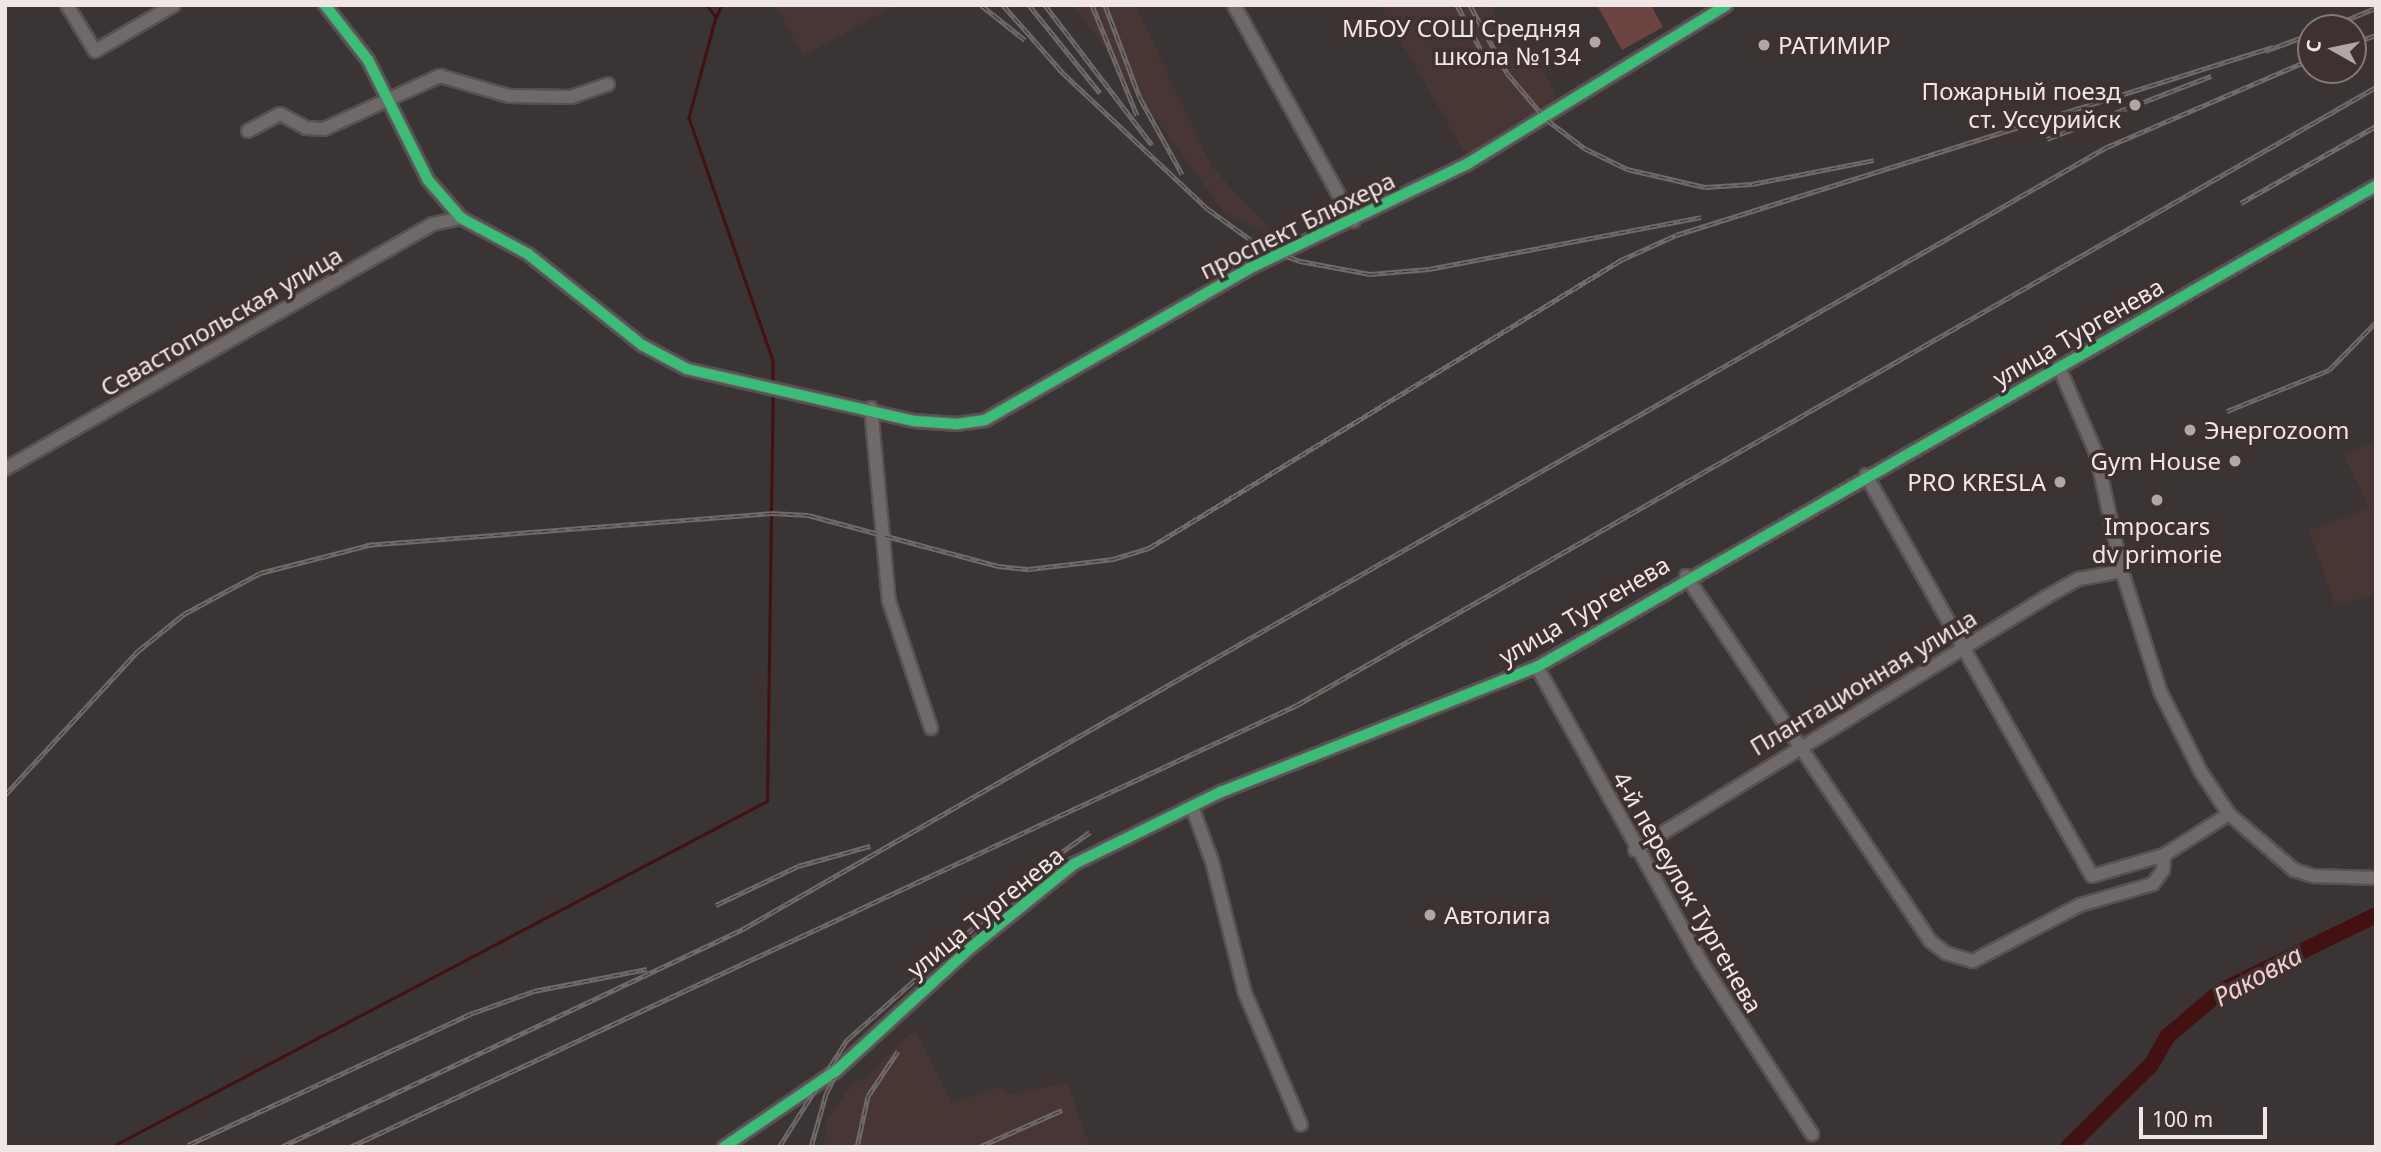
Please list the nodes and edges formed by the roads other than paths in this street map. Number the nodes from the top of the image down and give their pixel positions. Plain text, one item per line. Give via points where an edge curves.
1 (67, 5) edge
2 (174, 5) edge
3 (325, 5) edge
4 (1234, 5) edge
5 (1726, 5) edge
6 (608, 84) dead end
7 (388, 98) junction
8 (248, 131) dead end
9 (2376, 186) edge
10 (461, 218) junction
11 (1353, 221) junction
12 (2059, 367) junction
13 (871, 408) junction
14 (5, 469) edge
15 (1866, 475) junction
16 (2122, 571) junction
17 (1686, 576) junction
18 (1965, 646) junction
19 (1537, 667) junction
20 (931, 728) dead end
21 (1796, 746) junction
22 (1192, 807) junction
23 (2230, 814) junction
24 (1635, 850) junction
25 (2164, 855) junction
26 (2376, 878) edge
27 (1301, 1125) dead end
28 (1812, 1134) dead end
29 (724, 1147) edge

1 - 2 street via 95,51
3 - 7 street via 368,60
4 - 11 street
5 - 11 street, проспект Блюхера via 1546,119
6 - 7 street via 571,97 509,96 440,76
7 - 8 street via 324,129 306,128 280,114
7 - 10 street via 428,180
9 - 12 street, улица Тургенева
10 - 13 street, проспект Блюхера via 528,254 611,323 668,360
10 - 14 street, Севастопольская улица via 433,224
11 - 13 street, проспект Блюхера via 1250,268 985,420 914,421
12 - 15 street, улица Тургенева
12 - 16 street via 2096,453
13 - 20 street via 889,601
15 - 17 street, улица Тургенева
15 - 18 street
16 - 18 street, Плантационная улица via 2079,579
16 - 23 street via 2180,735
17 - 19 street, улица Тургенева
17 - 21 street
18 - 21 street, Плантационная улица
18 - 25 street via 2092,876
19 - 22 street, улица Тургенева
19 - 24 street, 4-й переулок Тургенева
21 - 24 street, Плантационная улица
21 - 25 street via 1930,941 1960,959 1973,961 2080,905 2154,884 2164,870
22 - 27 street via 1212,861 1245,993
22 - 29 street, улица Тургенева via 1074,864 969,949 836,1071
23 - 25 street
23 - 26 street via 2294,870
24 - 28 street, 4-й переулок Тургенева

